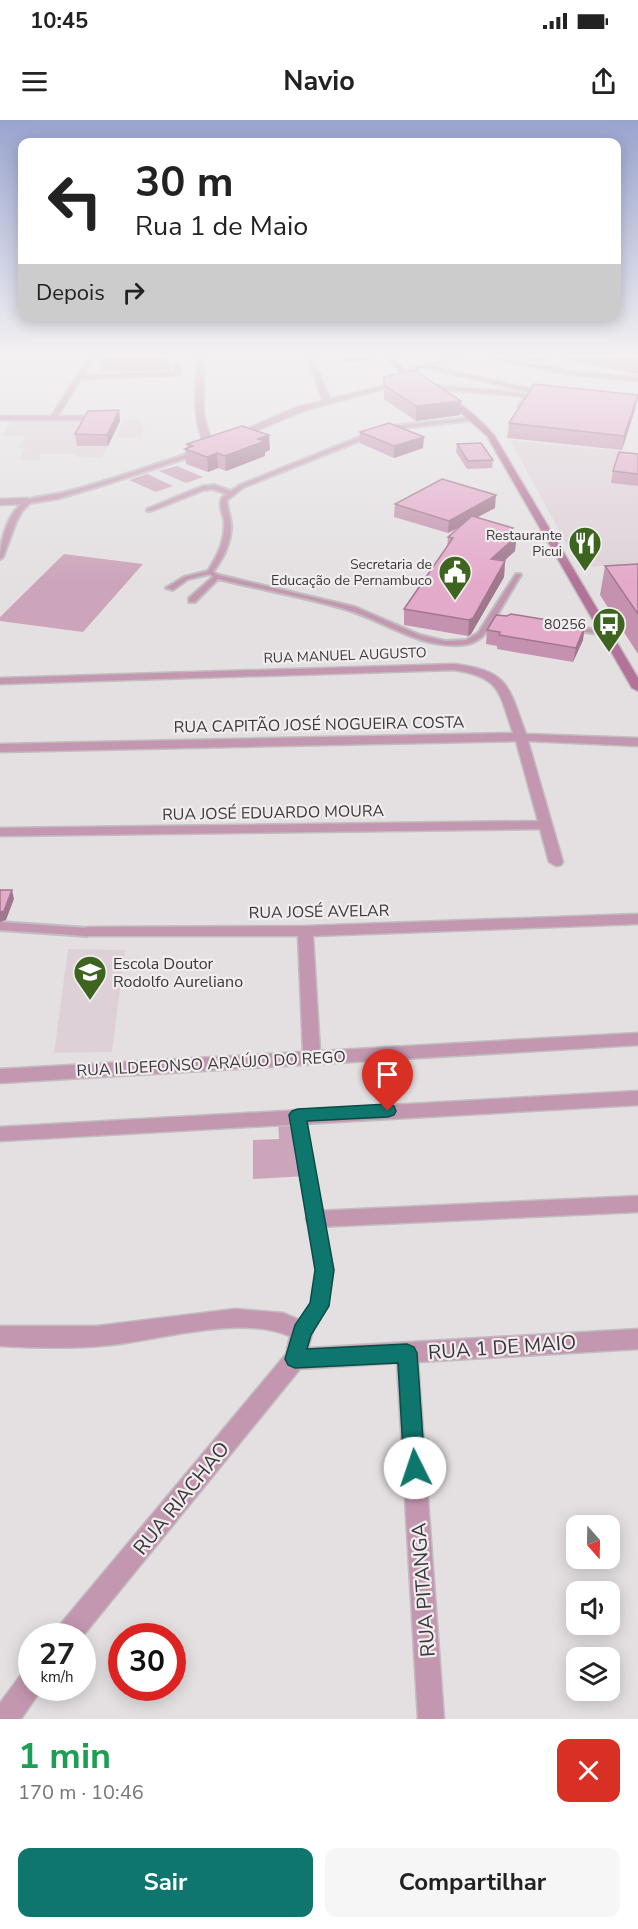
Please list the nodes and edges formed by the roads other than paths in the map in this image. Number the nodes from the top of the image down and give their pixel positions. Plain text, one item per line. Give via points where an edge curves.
1 (203, 432) edge
2 (251, 432) edge
3 (377, 432) edge
4 (486, 432) edge
5 (210, 448) junction
6 (230, 493) junction
7 (28, 501) junction
8 (0, 502) edge
9 (149, 510) dead end
10 (0, 557) edge
11 (214, 575) junction
12 (518, 575) dead end
13 (170, 588) dead end
14 (192, 600) dead end
15 (492, 616) junction
16 (504, 618) edge
17 (562, 627) edge
18 (605, 633) junction
19 (0, 681) edge
20 (638, 688) edge
21 (521, 737) junction
22 (638, 742) edge
23 (0, 748) edge
24 (546, 825) junction
25 (0, 832) edge
26 (556, 862) dead end
27 (638, 919) edge
28 (0, 926) edge
29 (305, 931) junction
30 (87, 932) joint
31 (638, 1039) edge
32 (312, 1057) junction
33 (0, 1076) edge
34 (638, 1098) edge
35 (298, 1115) junction
36 (0, 1134) edge
37 (638, 1204) edge
38 (316, 1219) junction
39 (302, 1331) junction
40 (0, 1335) edge
41 (638, 1339) edge
42 (407, 1353) junction
43 (295, 1359) junction
44 (78, 1623) edge
45 (18, 1701) edge
46 (5, 1719) edge
47 (431, 1719) edge

1 - 5 street
2 - 5 street
3 - 6 lane
4 - 18 main road
5 - 7 lane via 102,484
6 - 9 lane via 203,488
6 - 11 lane via 223,504 227,541
7 - 8 street
7 - 10 lane via 10,525
11 - 13 lane via 186,578
11 - 14 lane
11 - 15 lane via 352,609 427,641 447,643 479,638
12 - 15 lane
15 - 16 lane
17 - 18 lane
18 - 20 main road
19 - 21 street, RUA MANUEL AUGUSTO via 454,667 494,678
21 - 22 street, RUA CAPITÃO JOSÉ NOGUEIRA COSTA
21 - 23 street, RUA CAPITÃO JOSÉ NOGUEIRA COSTA
21 - 24 street, RUA MANUEL AUGUSTO
24 - 25 street, RUA JOSÉ EDUARDO MOURA
24 - 26 street, RUA MANUEL AUGUSTO
27 - 29 street, RUA JOSÉ AVELAR
28 - 30 lane, RUA JOSÉ AVELAR
29 - 30 street, RUA JOSÉ AVELAR
29 - 32 street
31 - 32 street, RUA ILDEFONSO ARAÚJO DO REGO
32 - 33 street, RUA ILDEFONSO ARAÚJO DO REGO
34 - 35 street
35 - 36 street
35 - 38 lane
37 - 38 street
38 - 39 lane via 325,1270 323,1290 319,1306
39 - 40 street via 289,1323 237,1319 91,1337
39 - 43 street
41 - 42 street, RUA 1 DE MAIO
42 - 43 street, RUA 1 DE MAIO
42 - 47 street, RUA PITANGA
43 - 44 street, RUA RIACHAO
45 - 46 street

